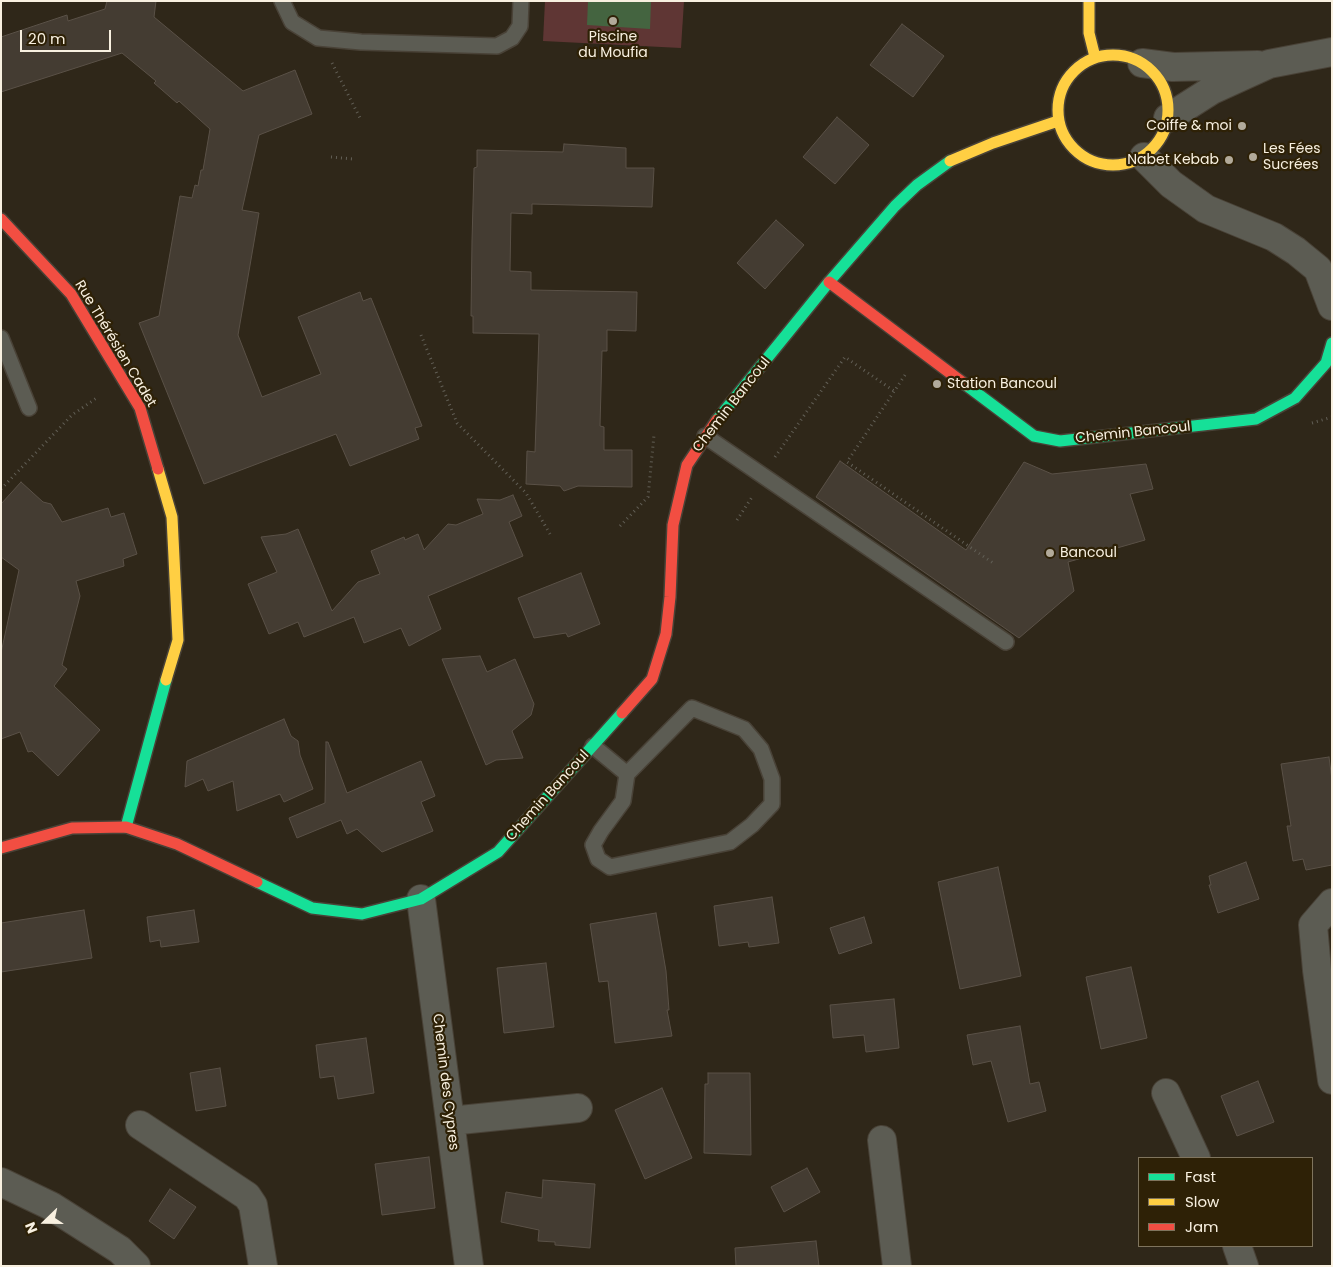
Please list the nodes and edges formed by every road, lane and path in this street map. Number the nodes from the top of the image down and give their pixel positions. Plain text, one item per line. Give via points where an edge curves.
1 (282, 1) edge
2 (521, 1) edge
3 (1089, 1) edge
4 (318, 38) junction
5 (1332, 52) edge
6 (1095, 57) junction
7 (1142, 63) junction
8 (1269, 64) junction
9 (360, 118) dead end
10 (1168, 118) junction
11 (1058, 121) junction
12 (1144, 156) junction
13 (330, 157) dead end
14 (354, 159) dead end
15 (3, 225) edge
16 (829, 282) junction
17 (1332, 306) edge
18 (421, 335) dead end
19 (1, 338) edge
20 (1332, 343) edge
21 (894, 391) dead end
22 (29, 408) dead end
23 (72, 415) dead end
24 (654, 435) dead end
25 (705, 436) junction
26 (764, 476) junction
27 (1, 489) edge
28 (737, 520) dead end
29 (620, 526) dead end
30 (550, 534) dead end
31 (1006, 642) dead end
32 (593, 746) junction
33 (626, 774) junction
34 (126, 827) junction
35 (1, 848) edge
36 (422, 899) junction
37 (1332, 903) edge
38 (1332, 1080) edge
39 (1166, 1093) dead end
40 (578, 1108) dead end
41 (450, 1121) junction
42 (140, 1125) dead end
43 (882, 1140) dead end
44 (1196, 1157) edge
45 (1, 1182) edge
46 (1237, 1247) edge
47 (136, 1266) edge
48 (263, 1266) edge
49 (469, 1266) edge
50 (897, 1266) edge
51 (1244, 1266) edge

1 - 4 lane via 292,22
2 - 4 lane via 520,26 512,38 497,46
3 - 6 main road via 1088,34
4 - 9 path
5 - 8 street
6 - 7 main road via 1127,56
6 - 11 main road via 1070,75 1057,105
7 - 8 street via 1173,67
7 - 10 main road via 1163,86
8 - 10 street via 1212,90
10 - 12 main road via 1155,146
11 - 12 main road via 1074,149 1100,164 1115,166
11 - 16 main road, Chemin Bancoul via 948,162 895,206
12 - 17 street via 1171,184 1206,209 1274,237 1296,251 1318,269
13 - 14 path
15 - 34 main road, Rue Thérésien Cadet via 72,294 140,408 172,517 178,640
16 - 20 main road, Chemin Bancoul via 1034,436 1060,441 1256,419 1295,398 1326,364
16 - 25 main road, Chemin Bancoul
18 - 30 path via 457,423 526,493
19 - 22 lane
21 - 26 path via 845,357
23 - 27 path
24 - 29 path via 648,497
25 - 26 lane
25 - 32 main road, Chemin Bancoul via 687,466 672,525 666,634 652,679
26 - 28 path
26 - 31 lane
32 - 33 lane
32 - 36 main road, Chemin Bancoul via 498,852
33 - 33 lane via 623,801 593,845 598,859 610,867 730,842 772,804 772,779 762,749 744,729 692,708
34 - 35 main road, Chemin Bancoul via 72,828
34 - 36 main road, Chemin Bancoul via 176,844 312,908 362,914
36 - 41 street, Chemin des Cypres
37 - 38 street via 1313,925
39 - 44 street
40 - 41 street
41 - 49 street, Chemin des Cypres
42 - 48 street via 247,1196 253,1205
43 - 50 street
45 - 47 street via 58,1210 120,1250
46 - 51 street

